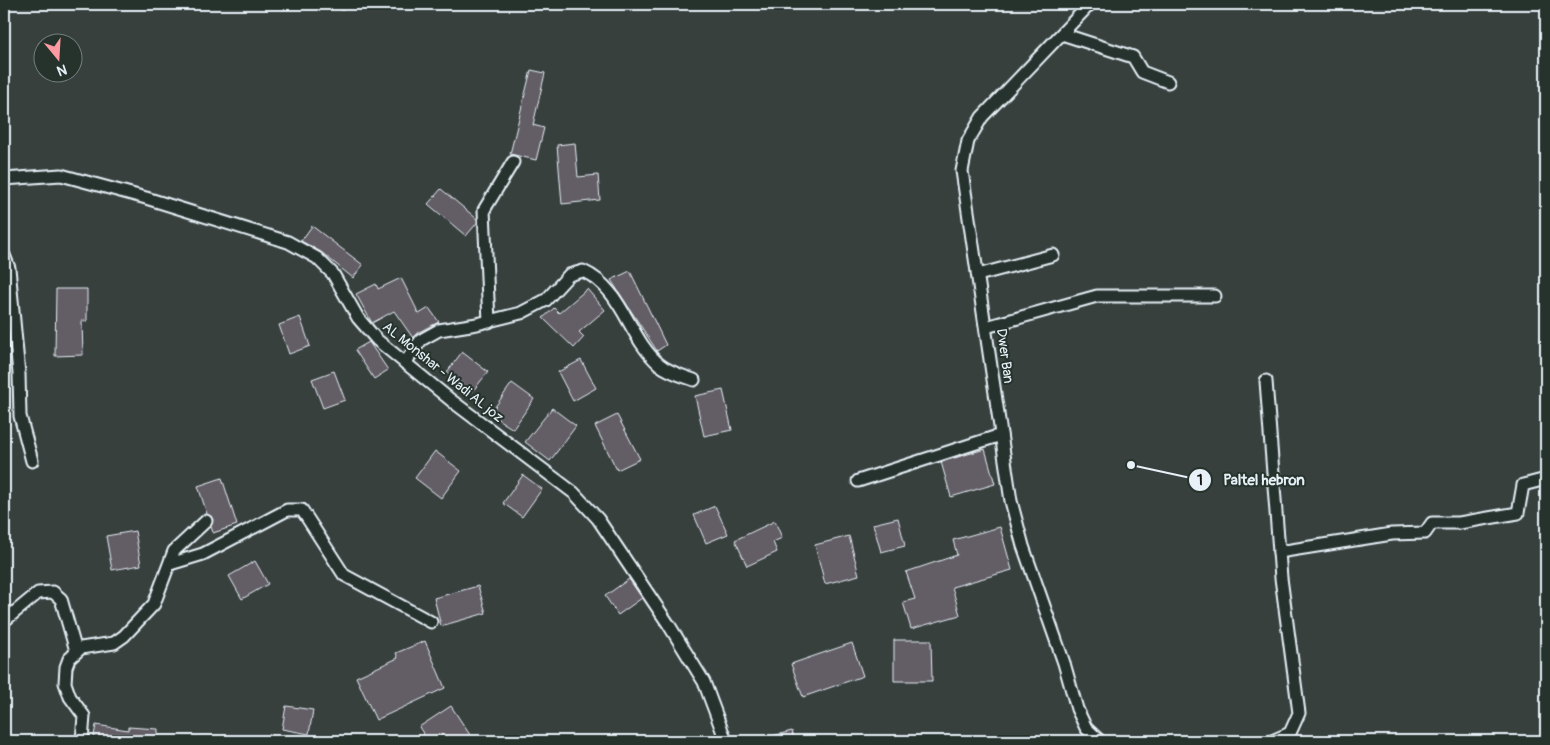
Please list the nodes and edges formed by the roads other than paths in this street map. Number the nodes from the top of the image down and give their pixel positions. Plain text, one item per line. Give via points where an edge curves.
1 (1090, 4) edge
2 (1062, 34) junction
3 (1168, 82) dead end
4 (513, 162) dead end
5 (4, 179) edge
6 (4, 255) edge
7 (1053, 255) dead end
8 (978, 276) junction
9 (1216, 296) dead end
10 (489, 322) junction
11 (986, 327) junction
12 (405, 363) junction
13 (694, 380) dead end
14 (1266, 381) dead end
15 (1001, 435) junction
16 (32, 461) dead end
17 (1546, 480) edge
18 (858, 481) dead end
19 (206, 521) dead end
20 (1279, 552) junction
21 (170, 564) junction
22 (4, 621) edge
23 (431, 622) dead end
24 (76, 651) junction
25 (82, 741) edge
26 (726, 741) edge
27 (1100, 741) edge
28 (1272, 741) edge

1 - 2 street, Dwer Ban
2 - 3 street via 1133,57 1142,72
2 - 8 street, Dwer Ban via 985,113 968,141 962,170
4 - 10 street via 484,210
5 - 12 street, AL Monshar - Wadi AL joz via 61,175 298,246 326,265 367,330
6 - 16 street via 9,268 20,416
7 - 8 street
8 - 11 street, Dwer Ban
9 - 11 street via 1097,296
10 - 12 street via 439,330 421,340
10 - 13 street via 534,307 546,300 569,275 583,271 596,276 606,286 635,335 661,366
11 - 15 street, Dwer Ban
12 - 26 street, AL Monshar - Wadi AL joz via 574,493 598,519 670,625 704,682
14 - 20 street
15 - 18 street
15 - 27 street, Dwer Ban via 1009,491 1023,546 1077,710 1086,728
17 - 20 street via 1523,485 1518,513 1459,523 1432,523 1425,534 1392,534
19 - 21 street via 174,551
20 - 28 street via 1299,712 1290,733
21 - 23 street via 203,554 287,510 302,510 344,575
21 - 24 street via 154,604 124,636 114,643 86,646
22 - 24 street via 38,593 53,592 61,598
24 - 25 street via 66,668 65,683 70,697 84,716

